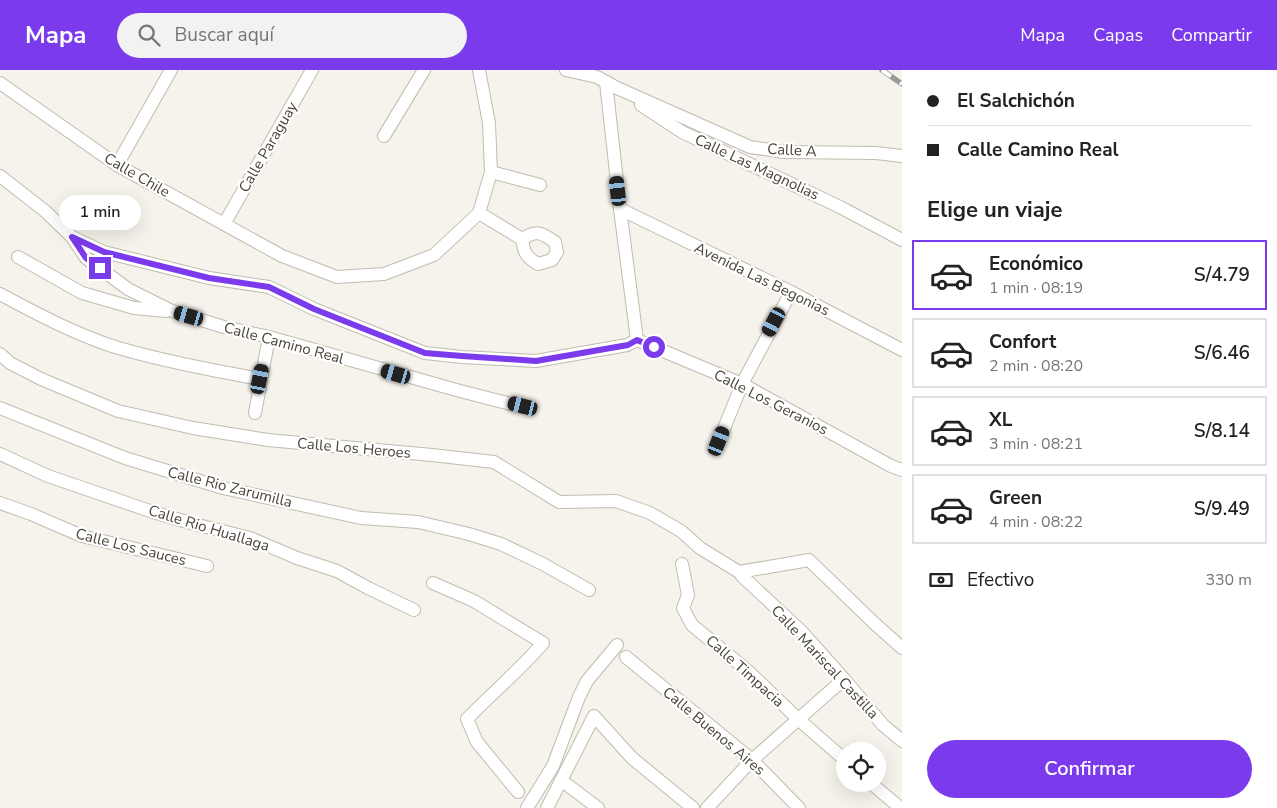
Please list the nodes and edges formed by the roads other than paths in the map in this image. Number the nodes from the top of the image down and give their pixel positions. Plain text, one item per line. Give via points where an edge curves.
1 (171, 70) edge
2 (312, 70) edge
3 (424, 70) edge
4 (479, 70) edge
5 (566, 70) edge
6 (604, 79) edge
7 (0, 83) edge
8 (384, 136) dead end
9 (902, 156) edge
10 (117, 165) junction
11 (491, 172) junction
12 (0, 176) edge
13 (540, 185) dead end
14 (620, 209) junction
15 (479, 213) junction
16 (224, 224) junction
17 (72, 237) junction
18 (522, 239) dead end
19 (902, 240) edge
20 (18, 257) dead end
21 (791, 292) junction
22 (0, 294) edge
23 (172, 311) junction
24 (269, 337) junction
25 (637, 340) junction
26 (902, 350) edge
27 (0, 354) edge
28 (260, 379) junction
29 (742, 384) junction
30 (523, 406) dead end
31 (0, 408) edge
32 (255, 413) dead end
33 (719, 441) dead end
34 (0, 454) edge
35 (902, 470) edge
36 (0, 503) edge
37 (700, 548) joint
38 (682, 564) dead end
39 (207, 566) dead end
40 (739, 572) junction
41 (433, 583) dead end
42 (589, 590) dead end
43 (414, 610) dead end
44 (617, 645) dead end
45 (902, 648) edge
46 (626, 657) dead end
47 (844, 679) junction
48 (798, 719) junction
49 (902, 741) edge
50 (836, 752) edge
51 (752, 760) junction
52 (561, 780) junction
53 (518, 792) dead end
54 (881, 792) edge
55 (527, 808) edge
56 (547, 808) edge
57 (598, 808) edge
58 (693, 808) edge
59 (707, 808) edge
60 (799, 808) edge
61 (898, 808) edge

1 - 10 street
2 - 16 street, Calle Paraguay
3 - 8 street
4 - 11 street via 489,123
5 - 6 street
6 - 9 street, Calle A via 750,147 784,152
6 - 14 street
6 - 19 street, Calle Las Magnolias via 682,132
7 - 10 street, Calle Chile
10 - 16 street, Calle Chile
11 - 13 street
11 - 15 street
12 - 17 street, Calle Camino Real
14 - 21 street, Avenida Las Begonias
14 - 25 street
15 - 16 street, Calle Chile via 434,255 384,274 337,277 282,256
15 - 18 street
17 - 23 street, Calle Camino Real via 86,258 128,289
17 - 25 street via 104,252 209,278 269,287 314,309 425,353 536,361 628,345
20 - 23 street via 82,293 134,308
21 - 26 street, Avenida Las Begonias
21 - 29 street
22 - 28 street via 62,326 114,346 187,366
23 - 24 street, Calle Camino Real
24 - 28 street
24 - 30 street, Calle Camino Real
25 - 29 street, Calle Los Geranios
27 - 37 street, Calle Los Heroes via 41,379 118,411 193,428 268,440 494,462 559,502 616,501 650,513
28 - 32 street
29 - 33 street
29 - 35 street, Calle Los Geranios
31 - 42 street, Calle Rio Zarumilla via 125,458 223,488 361,518 418,522 469,534 501,544
34 - 43 street, Calle Rio Huallaga via 48,476 153,512 250,538 337,571
36 - 39 street, Calle Los Sauces via 82,536
37 - 40 street, Calle Mariscal Castilla
38 - 48 street, Calle Timpacia via 688,595 683,608 692,625 748,671
40 - 45 street via 809,560
40 - 47 street, Calle Mariscal Castilla via 802,632
41 - 53 street via 474,601 543,643 467,719 477,742
44 - 55 street via 587,681 552,766
46 - 51 street, Calle Buenos Aires
47 - 48 street
47 - 49 street, Calle Mariscal Castilla via 883,725
48 - 50 street, Calle Timpacia
48 - 51 street
51 - 59 street
51 - 60 street, Calle Buenos Aires
52 - 56 street
52 - 57 street
52 - 58 street via 594,716 632,758
54 - 61 street

